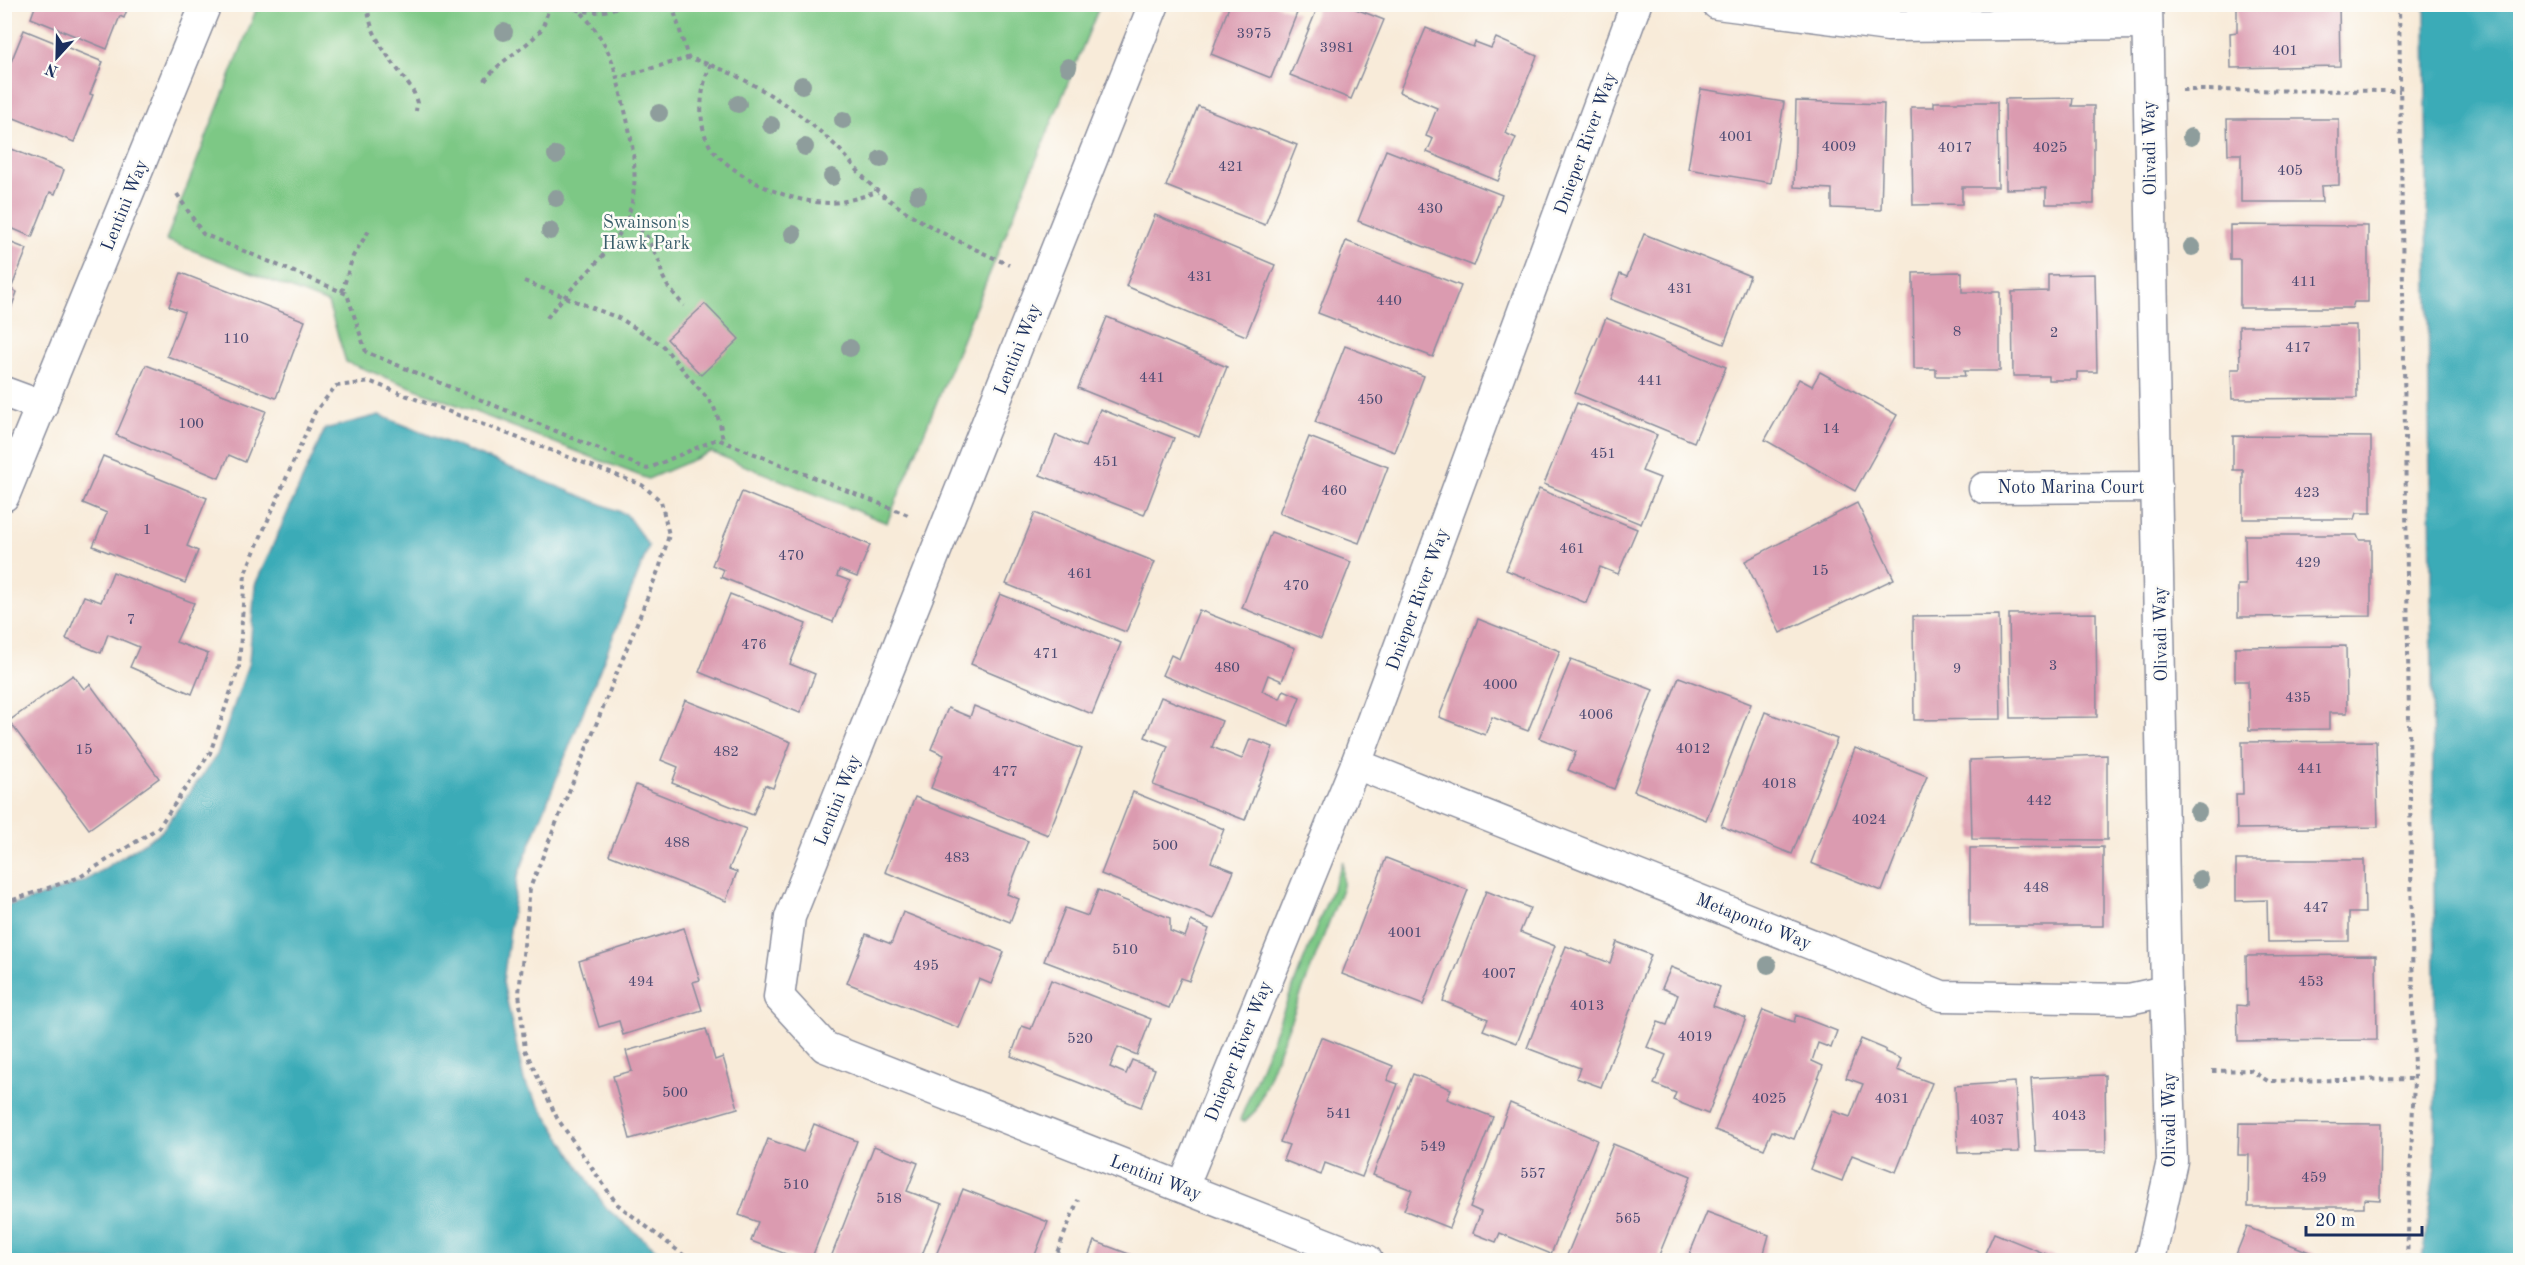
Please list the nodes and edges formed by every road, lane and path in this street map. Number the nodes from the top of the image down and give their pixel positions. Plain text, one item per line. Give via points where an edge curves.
1 (206, 4) edge
2 (368, 4) edge
3 (549, 4) edge
4 (559, 4) edge
5 (624, 4) edge
6 (672, 4) edge
7 (1154, 4) edge
8 (1636, 4) edge
9 (1716, 4) edge
10 (2399, 4) edge
11 (582, 13) junction
12 (2147, 14) edge
13 (688, 58) junction
14 (711, 64) junction
15 (617, 78) junction
16 (485, 81) dead end
17 (2148, 90) junction
18 (2400, 91) junction
19 (416, 111) dead end
20 (879, 192) junction
21 (177, 194) dead end
22 (627, 216) junction
23 (370, 229) dead end
24 (1009, 265) dead end
25 (524, 281) dead end
26 (342, 292) junction
27 (563, 296) junction
28 (684, 306) dead end
29 (547, 318) dead end
30 (4, 392) edge
31 (42, 406) junction
32 (723, 442) junction
33 (2157, 487) junction
34 (1984, 488) dead end
35 (4, 496) edge
36 (908, 515) dead end
37 (1356, 764) junction
38 (4, 900) edge
39 (2166, 991) junction
40 (2212, 1071) dead end
41 (2414, 1078) junction
42 (1183, 1187) junction
43 (1078, 1200) dead end
44 (690, 1260) edge
45 (1054, 1260) edge
46 (1367, 1260) edge
47 (2150, 1260) edge
48 (2407, 1260) edge

1 - 31 street, Lentini Way
2 - 19 path via 368,20 414,93
3 - 16 path via 541,30
4 - 11 path
5 - 11 path via 612,10
6 - 13 path
7 - 42 street, Lentini Way via 790,917 779,997 825,1047
8 - 37 street, Dnieper River Way
9 - 12 street via 1888,26
10 - 18 path
11 - 15 path via 613,58
12 - 17 street, Olivadi Way
13 - 14 path
13 - 15 path
14 - 20 path via 789,107 838,148
14 - 20 path via 705,77 701,124 715,154 752,180 793,198 831,203
15 - 22 path via 634,156 633,202
17 - 18 path
17 - 33 street, Olivadi Way
18 - 41 path
20 - 24 path via 933,230
21 - 26 path via 203,234
22 - 27 path via 617,238
22 - 28 path via 647,237 667,285
23 - 26 path via 352,255
25 - 27 path
26 - 32 path via 347,294 366,352 647,469 717,439
27 - 29 path
27 - 32 path via 621,319 662,345 713,405
30 - 31 street
31 - 35 street, Lentini Way
32 - 36 path
33 - 34 street, Noto Marina Court
33 - 39 street, Olivadi Way
37 - 39 street, Metaponto Way via 1942,996 2129,999
37 - 42 street, Dnieper River Way
38 - 44 path via 80,877 158,828 210,753 239,667 245,573 315,412 336,386 371,382 642,486 661,501 669,535 530,888 519,993 525,1050 557,1118 616,1204
39 - 47 street, Olivadi Way via 2172,1161
40 - 41 path via 2250,1070 2268,1081
41 - 48 path
42 - 46 street, Lentini Way
43 - 45 path

